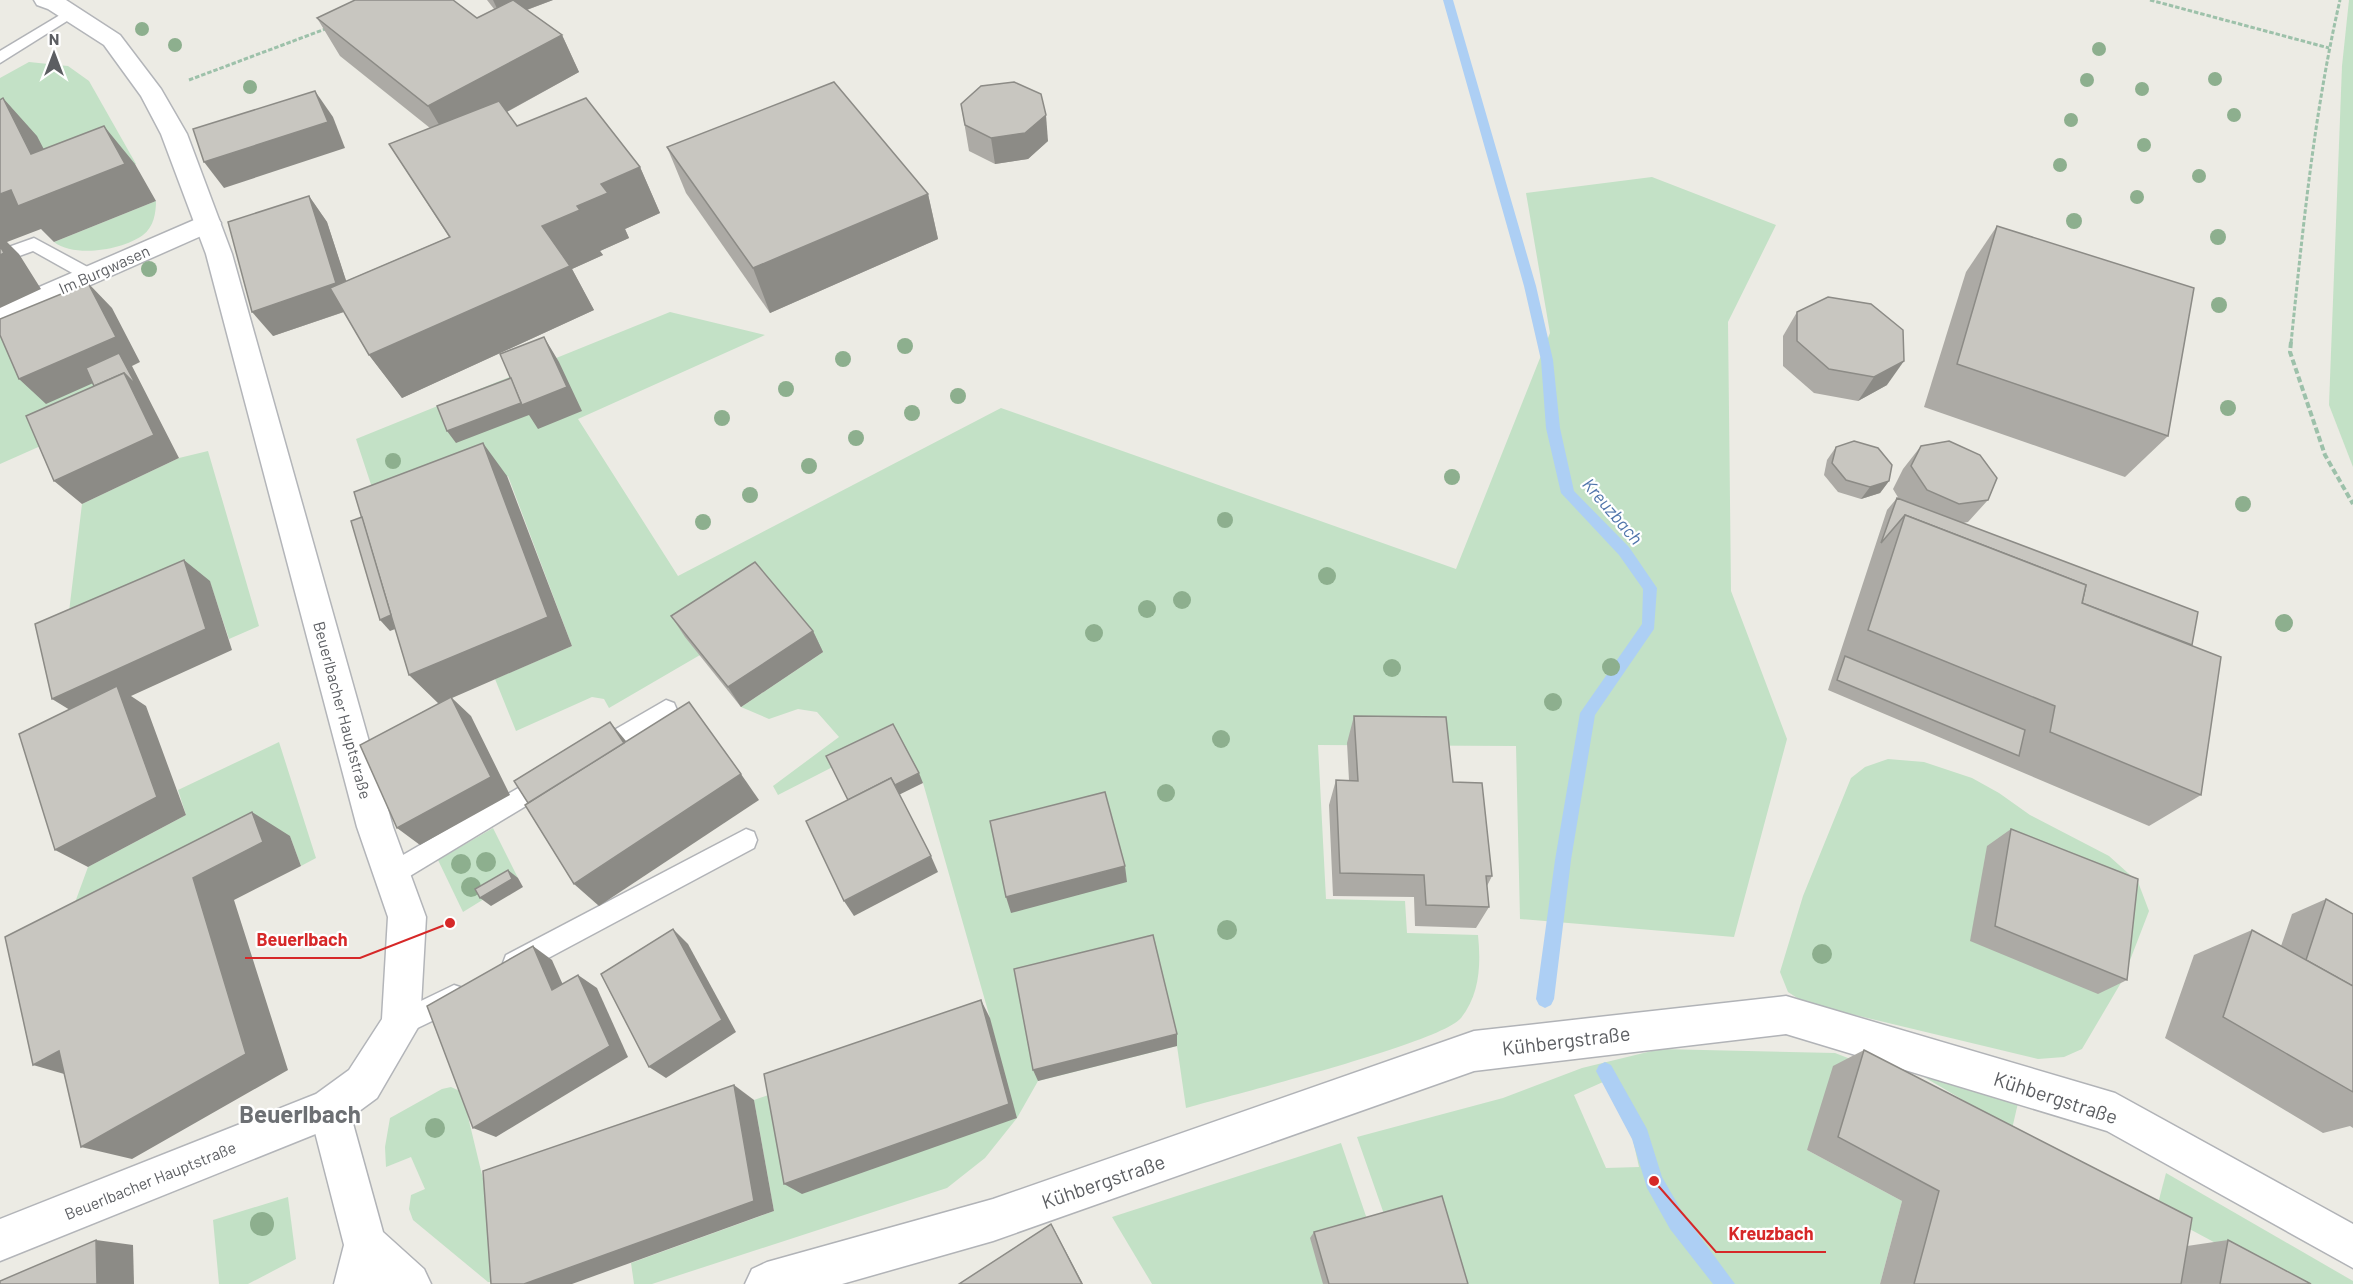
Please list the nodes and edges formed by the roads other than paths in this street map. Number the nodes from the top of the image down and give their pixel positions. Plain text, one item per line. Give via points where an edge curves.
1 (57, 6) edge
2 (0, 58) edge
3 (208, 223) junction
4 (0, 256) edge
5 (89, 275) junction
6 (0, 315) edge
7 (666, 710) dead end
8 (746, 840) dead end
9 (392, 874) junction
10 (401, 1024) junction
11 (329, 1109) junction
12 (0, 1240) edge
13 (2353, 1247) edge
14 (361, 1265) edge
15 (409, 1284) edge
16 (767, 1284) edge

1 - 2 lane
1 - 3 street, Beuerlbacher Hauptstraße via 112,40 152,94 174,135
3 - 5 street, Im Burgwasen
3 - 9 street, Beuerlbacher Hauptstraße via 375,827
4 - 5 lane via 34,244
5 - 6 street, Im Burgwasen
7 - 9 lane
8 - 10 lane
9 - 10 street, Beuerlbacher Hauptstraße via 407,917
10 - 11 street, Beuerlbacher Hauptstraße via 363,1084
11 - 12 street, Beuerlbacher Hauptstraße
11 - 14 street
13 - 16 street, Kühbergstraße via 2115,1113 1786,1015 1474,1051 993,1220
14 - 15 street

